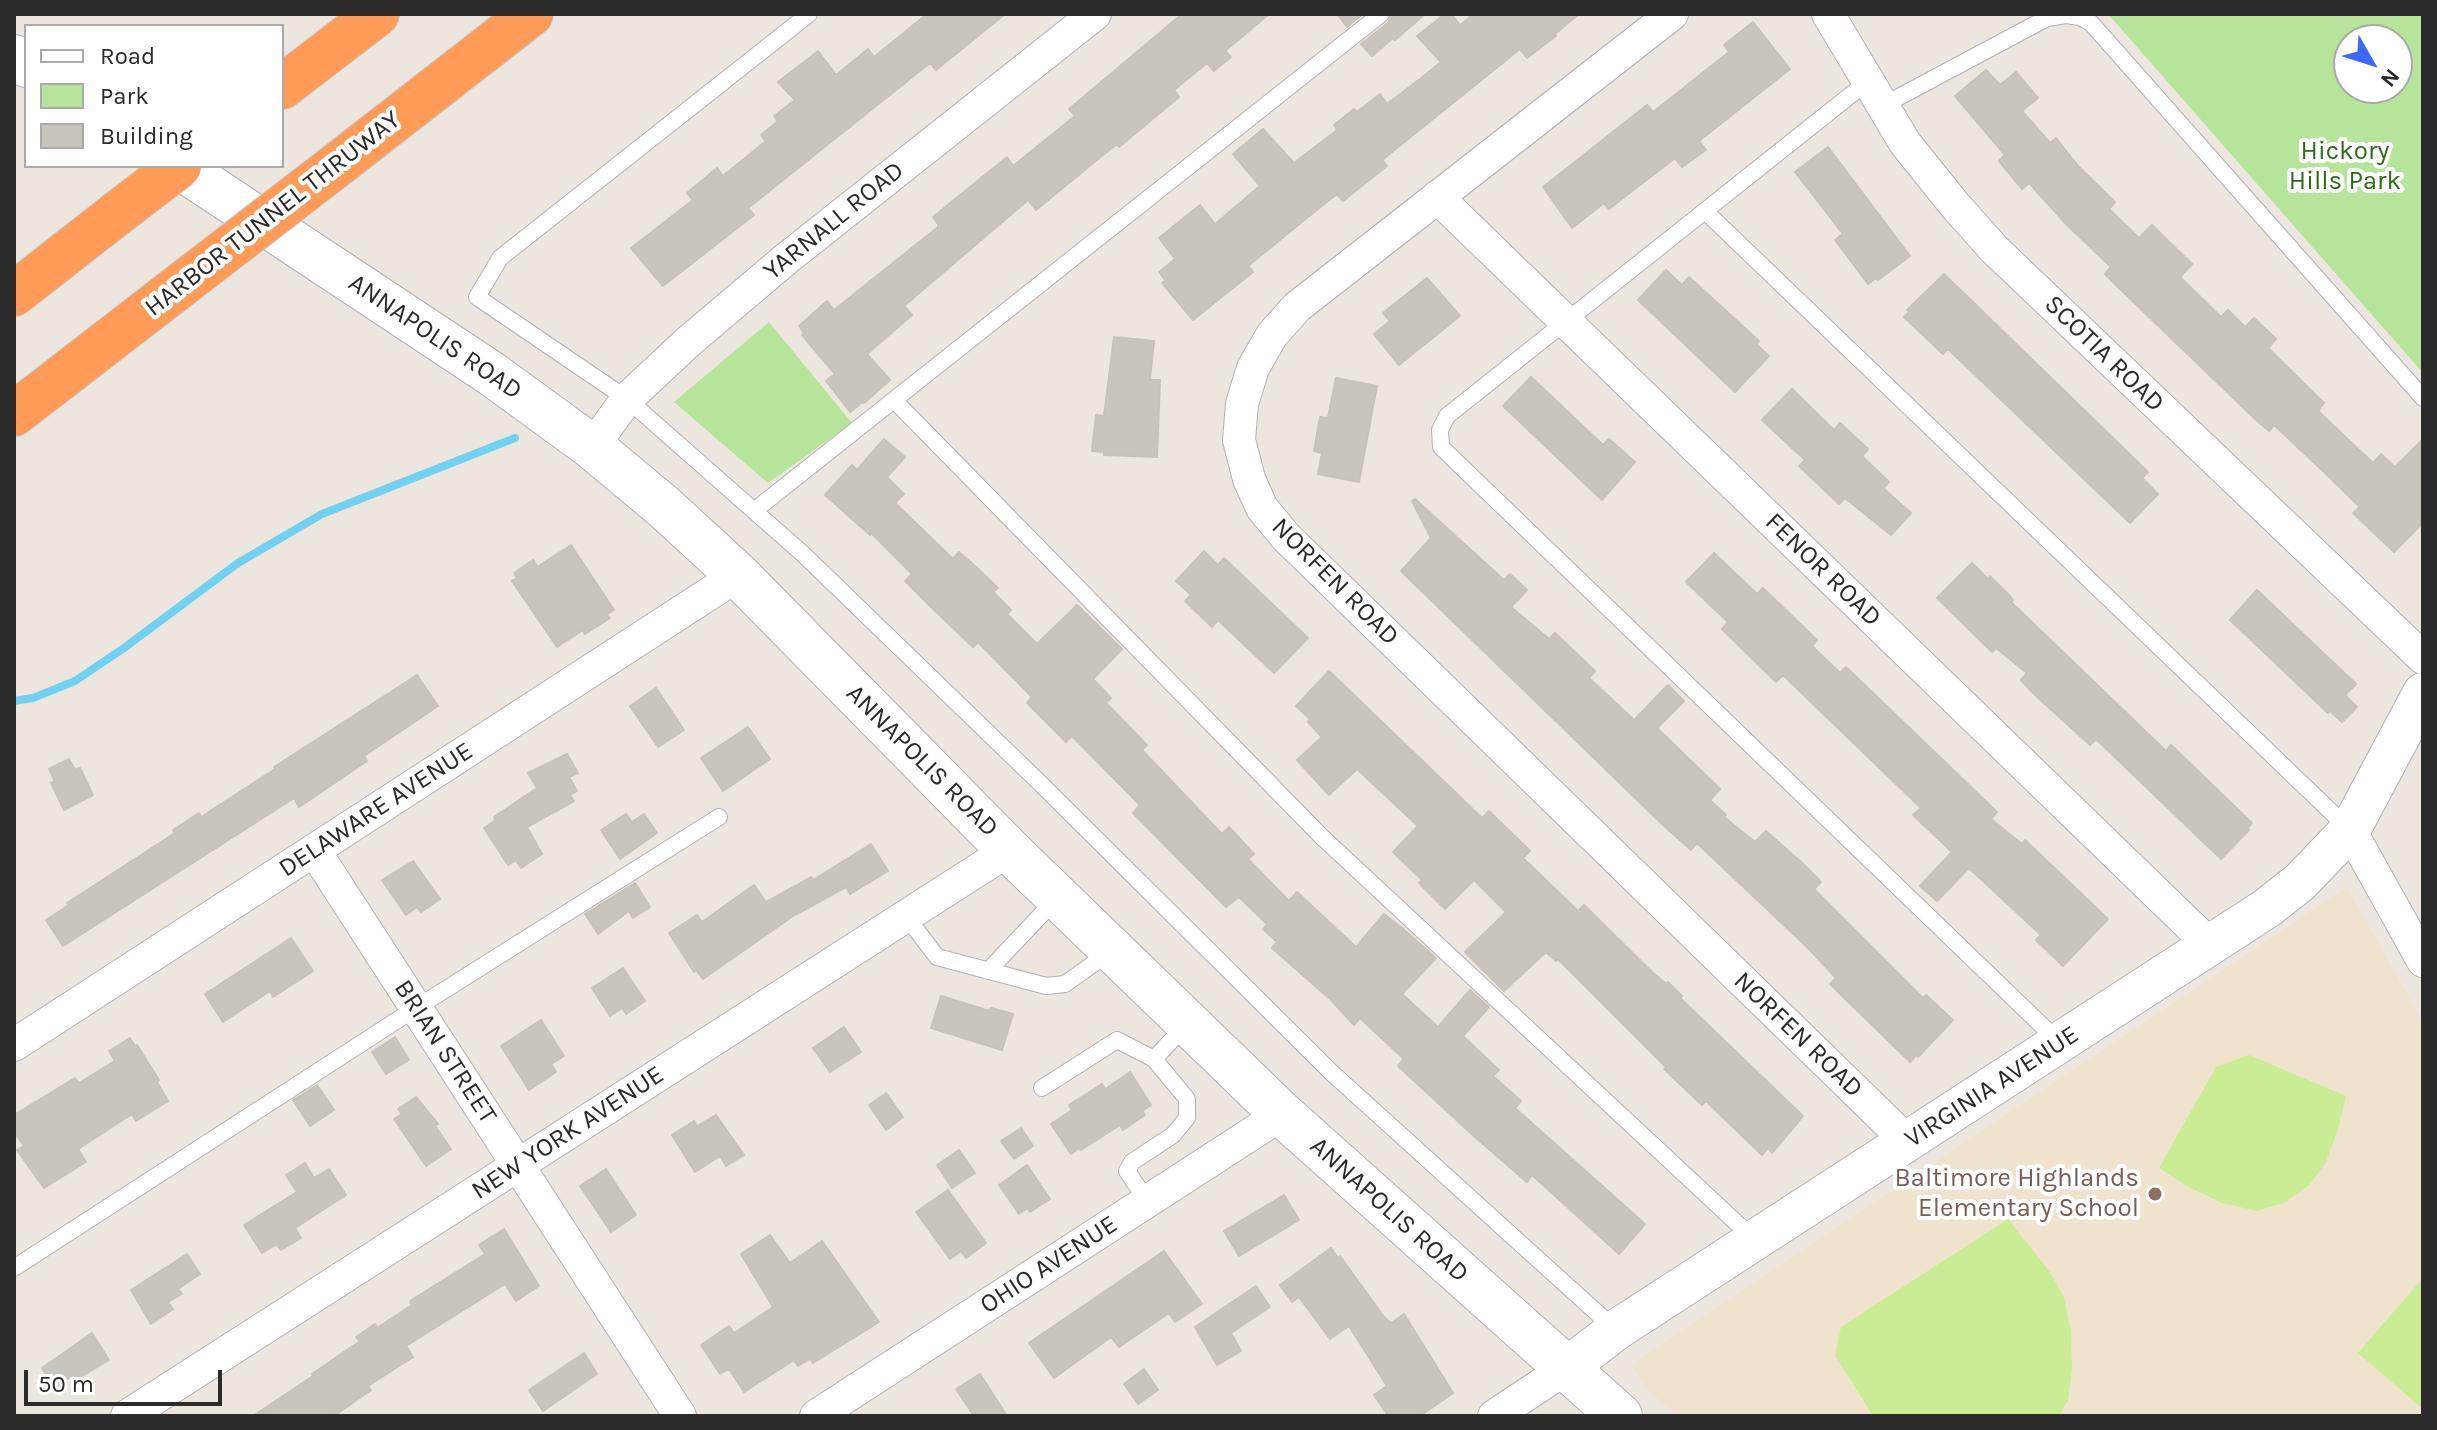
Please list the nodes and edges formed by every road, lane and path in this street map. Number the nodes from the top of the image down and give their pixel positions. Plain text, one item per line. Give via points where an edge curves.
1 (377, 14) edge
2 (531, 14) edge
3 (809, 14) edge
4 (1095, 14) edge
5 (1381, 14) edge
6 (1672, 14) edge
7 (1828, 14) edge
8 (284, 85) edge
9 (1875, 94) junction
10 (176, 168) edge
11 (182, 168) edge
12 (1437, 197) junction
13 (1706, 212) junction
14 (14, 294) edge
15 (1567, 323) junction
16 (2423, 398) edge
17 (627, 399) junction
18 (894, 400) junction
19 (14, 414) edge
20 (592, 447) junction
21 (755, 510) junction
22 (738, 575) junction
23 (2423, 658) edge
24 (2423, 693) edge
25 (719, 817) dead end
26 (2350, 830) junction
27 (314, 850) junction
28 (1009, 850) junction
29 (1058, 897) junction
30 (906, 916) junction
31 (2209, 944) junction
32 (1113, 950) junction
33 (2423, 961) edge
34 (988, 971) junction
35 (416, 1008) junction
36 (1188, 1023) junction
37 (2059, 1042) junction
38 (14, 1045) edge
39 (1154, 1059) junction
40 (1042, 1088) dead end
41 (1282, 1114) junction
42 (1908, 1142) junction
43 (518, 1165) junction
44 (1147, 1201) junction
45 (1757, 1242) junction
46 (14, 1268) edge
47 (1616, 1330) junction
48 (1565, 1369) junction
49 (1503, 1413) edge
50 (127, 1416) edge
51 (680, 1416) edge
52 (816, 1416) edge
53 (1620, 1416) edge

1 - 8 highway
2 - 19 highway, HARBOR TUNNEL THRUWAY, bridge
3 - 17 lane via 500,258 477,297
4 - 17 street, YARNALL ROAD via 786,259
5 - 18 lane
6 - 12 street, NORFEN ROAD
7 - 9 street, SCOTIA ROAD
9 - 13 lane
9 - 16 lane via 2047,18 2066,15 2091,23
9 - 23 street, SCOTIA ROAD via 1905,143 1994,249
10 - 14 highway, bridge
11 - 20 main road, ANNAPOLIS ROAD via 492,374
12 - 15 street, FENOR ROAD
12 - 42 street, NORFEN ROAD via 1297,307 1253,368 1239,440 1262,508
13 - 15 lane
13 - 26 lane
15 - 31 street, FENOR ROAD
15 - 37 lane via 1447,416 1440,430 1441,447
17 - 20 street, YARNALL ROAD
17 - 21 lane
18 - 21 lane
18 - 45 lane via 1322,837
20 - 22 main road, ANNAPOLIS ROAD
21 - 47 lane via 1331,1072
22 - 27 street, DELAWARE AVENUE
22 - 28 main road, ANNAPOLIS ROAD
24 - 26 street, VIRGINIA AVENUE
25 - 35 lane
26 - 31 street, VIRGINIA AVENUE via 2300,882
26 - 33 street
27 - 35 street, BRIAN STREET
27 - 38 street, DELAWARE AVENUE
28 - 29 main road, ANNAPOLIS ROAD
28 - 30 street, NEW YORK AVENUE
29 - 32 main road, ANNAPOLIS ROAD
29 - 34 lane
30 - 34 lane via 937,957
30 - 43 street, NEW YORK AVENUE
31 - 37 street, VIRGINIA AVENUE
32 - 34 lane via 1065,984 1046,986
32 - 36 main road, ANNAPOLIS ROAD
35 - 43 street, BRIAN STREET
35 - 46 lane
36 - 39 lane
36 - 41 main road, ANNAPOLIS ROAD
37 - 42 street, VIRGINIA AVENUE
39 - 40 lane via 1117,1040
39 - 44 lane via 1187,1099 1187,1118 1127,1171
41 - 44 street, OHIO AVENUE
41 - 48 main road, ANNAPOLIS ROAD
42 - 45 street, VIRGINIA AVENUE
43 - 50 street, NEW YORK AVENUE
43 - 51 street, BRIAN STREET
44 - 52 street, OHIO AVENUE
45 - 47 street, VIRGINIA AVENUE
47 - 48 street, VIRGINIA AVENUE
48 - 49 street, VIRGINIA AVENUE
48 - 53 main road, ANNAPOLIS ROAD

